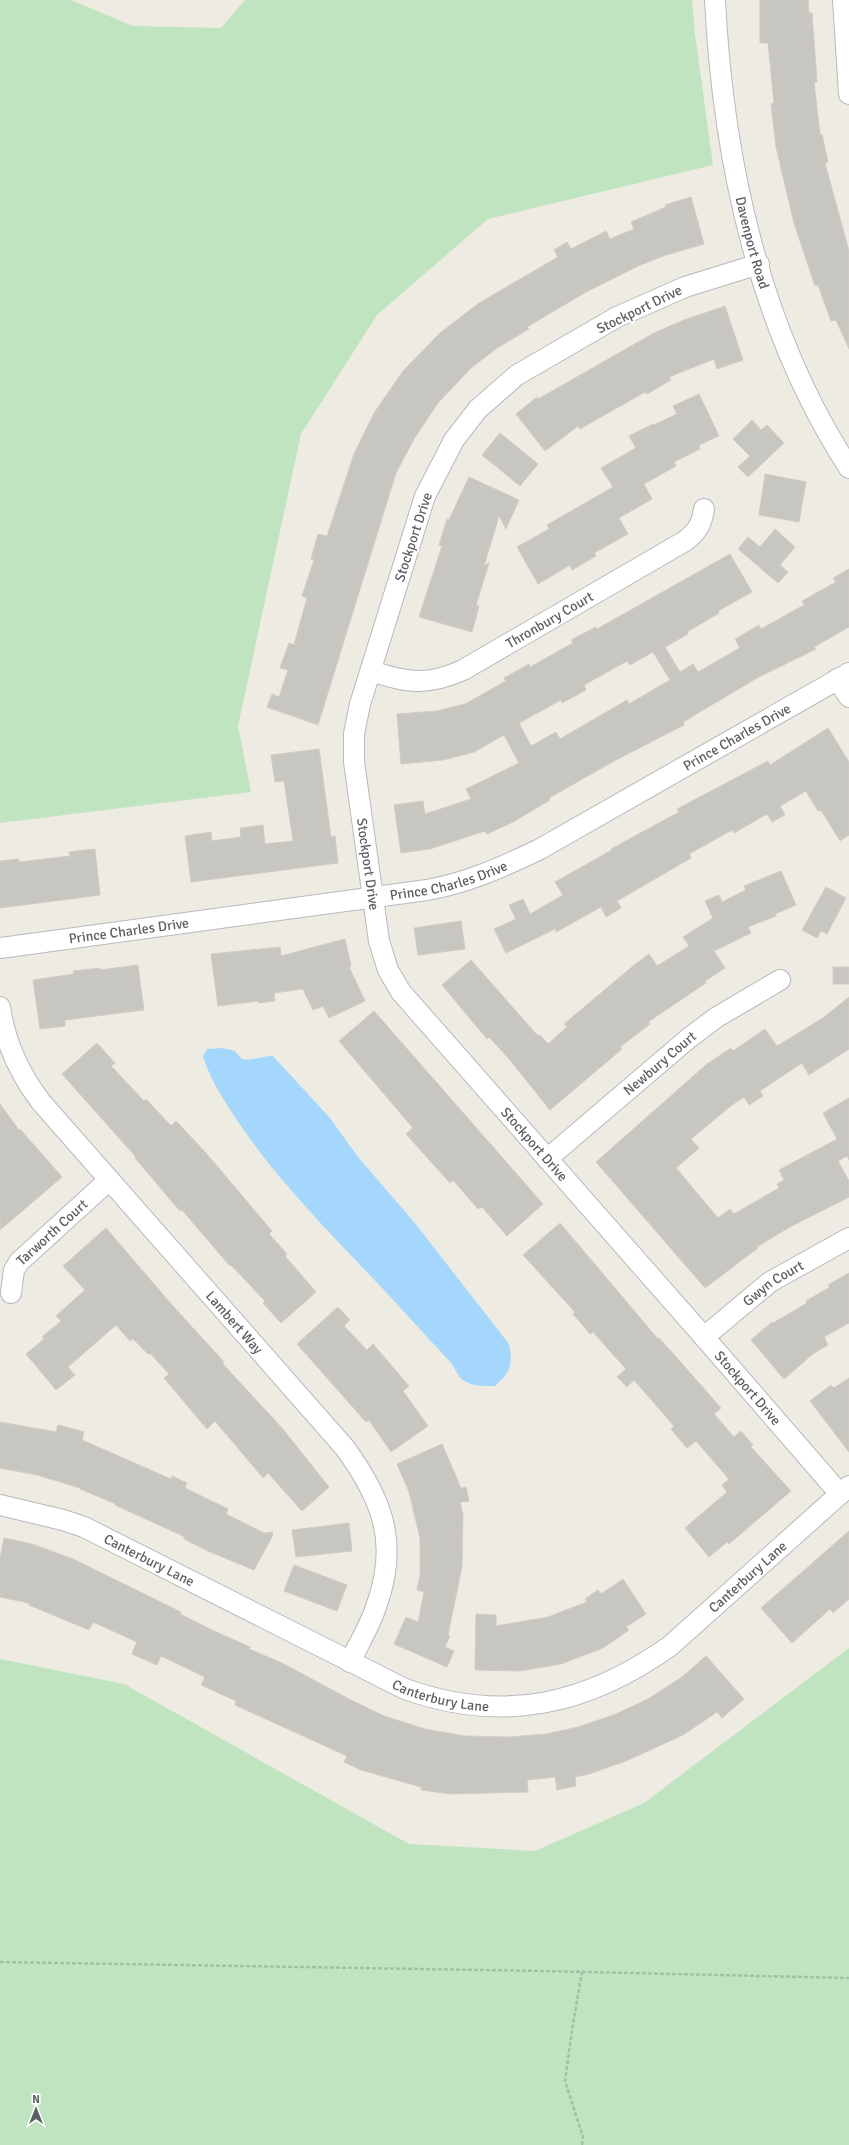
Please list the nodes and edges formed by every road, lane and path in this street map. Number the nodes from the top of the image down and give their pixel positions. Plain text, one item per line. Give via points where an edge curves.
1 (715, 0) edge
2 (844, 0) edge
3 (848, 84) edge
4 (759, 264) junction
5 (849, 468) edge
6 (704, 509) dead end
7 (370, 671) junction
8 (843, 676) edge
9 (849, 697) edge
10 (373, 896) junction
11 (0, 948) edge
12 (780, 980) dead end
13 (0, 1007) edge
14 (547, 1158) junction
15 (109, 1180) junction
16 (849, 1238) edge
17 (11, 1293) dead end
18 (704, 1337) junction
19 (844, 1490) edge
20 (0, 1505) edge
21 (350, 1662) junction
22 (0, 1962) edge
23 (582, 1972) junction
24 (849, 1978) edge
25 (582, 2145) edge

1 - 4 street, Davenport Road via 728,134 733,164
2 - 3 street
4 - 5 street, Davenport Road via 777,319 800,376 823,424
4 - 7 street, Stockport Drive via 685,287 617,317 517,375 478,409 454,440 425,496
6 - 7 street, Thronbury Court via 700,525 685,541 463,670 441,679 419,682 392,678
7 - 10 street, Stockport Drive via 356,719 354,748
8 - 9 street
8 - 10 street, Prince Charles Drive via 540,849 505,866 447,886
10 - 11 street, Prince Charles Drive
10 - 14 street, Stockport Drive via 383,956 401,992
12 - 14 street, Newbury Court via 693,1034
13 - 15 street, Lambert Way via 9,1045 23,1076 40,1102
14 - 18 street, Stockport Drive
15 - 17 street, Tarworth Court via 19,1262 14,1270
15 - 21 street, Lambert Way via 345,1448 372,1488 384,1527 384,1577 377,1605
16 - 18 street, Gwyn Court via 770,1282
18 - 19 street, Stockport Drive
19 - 21 street, Canterbury Lane via 670,1646 618,1678 589,1691 530,1705 474,1705 423,1696 388,1682
20 - 21 street, Canterbury Lane via 84,1527
22 - 23 path
23 - 24 path
23 - 25 path via 565,2081 583,2137

